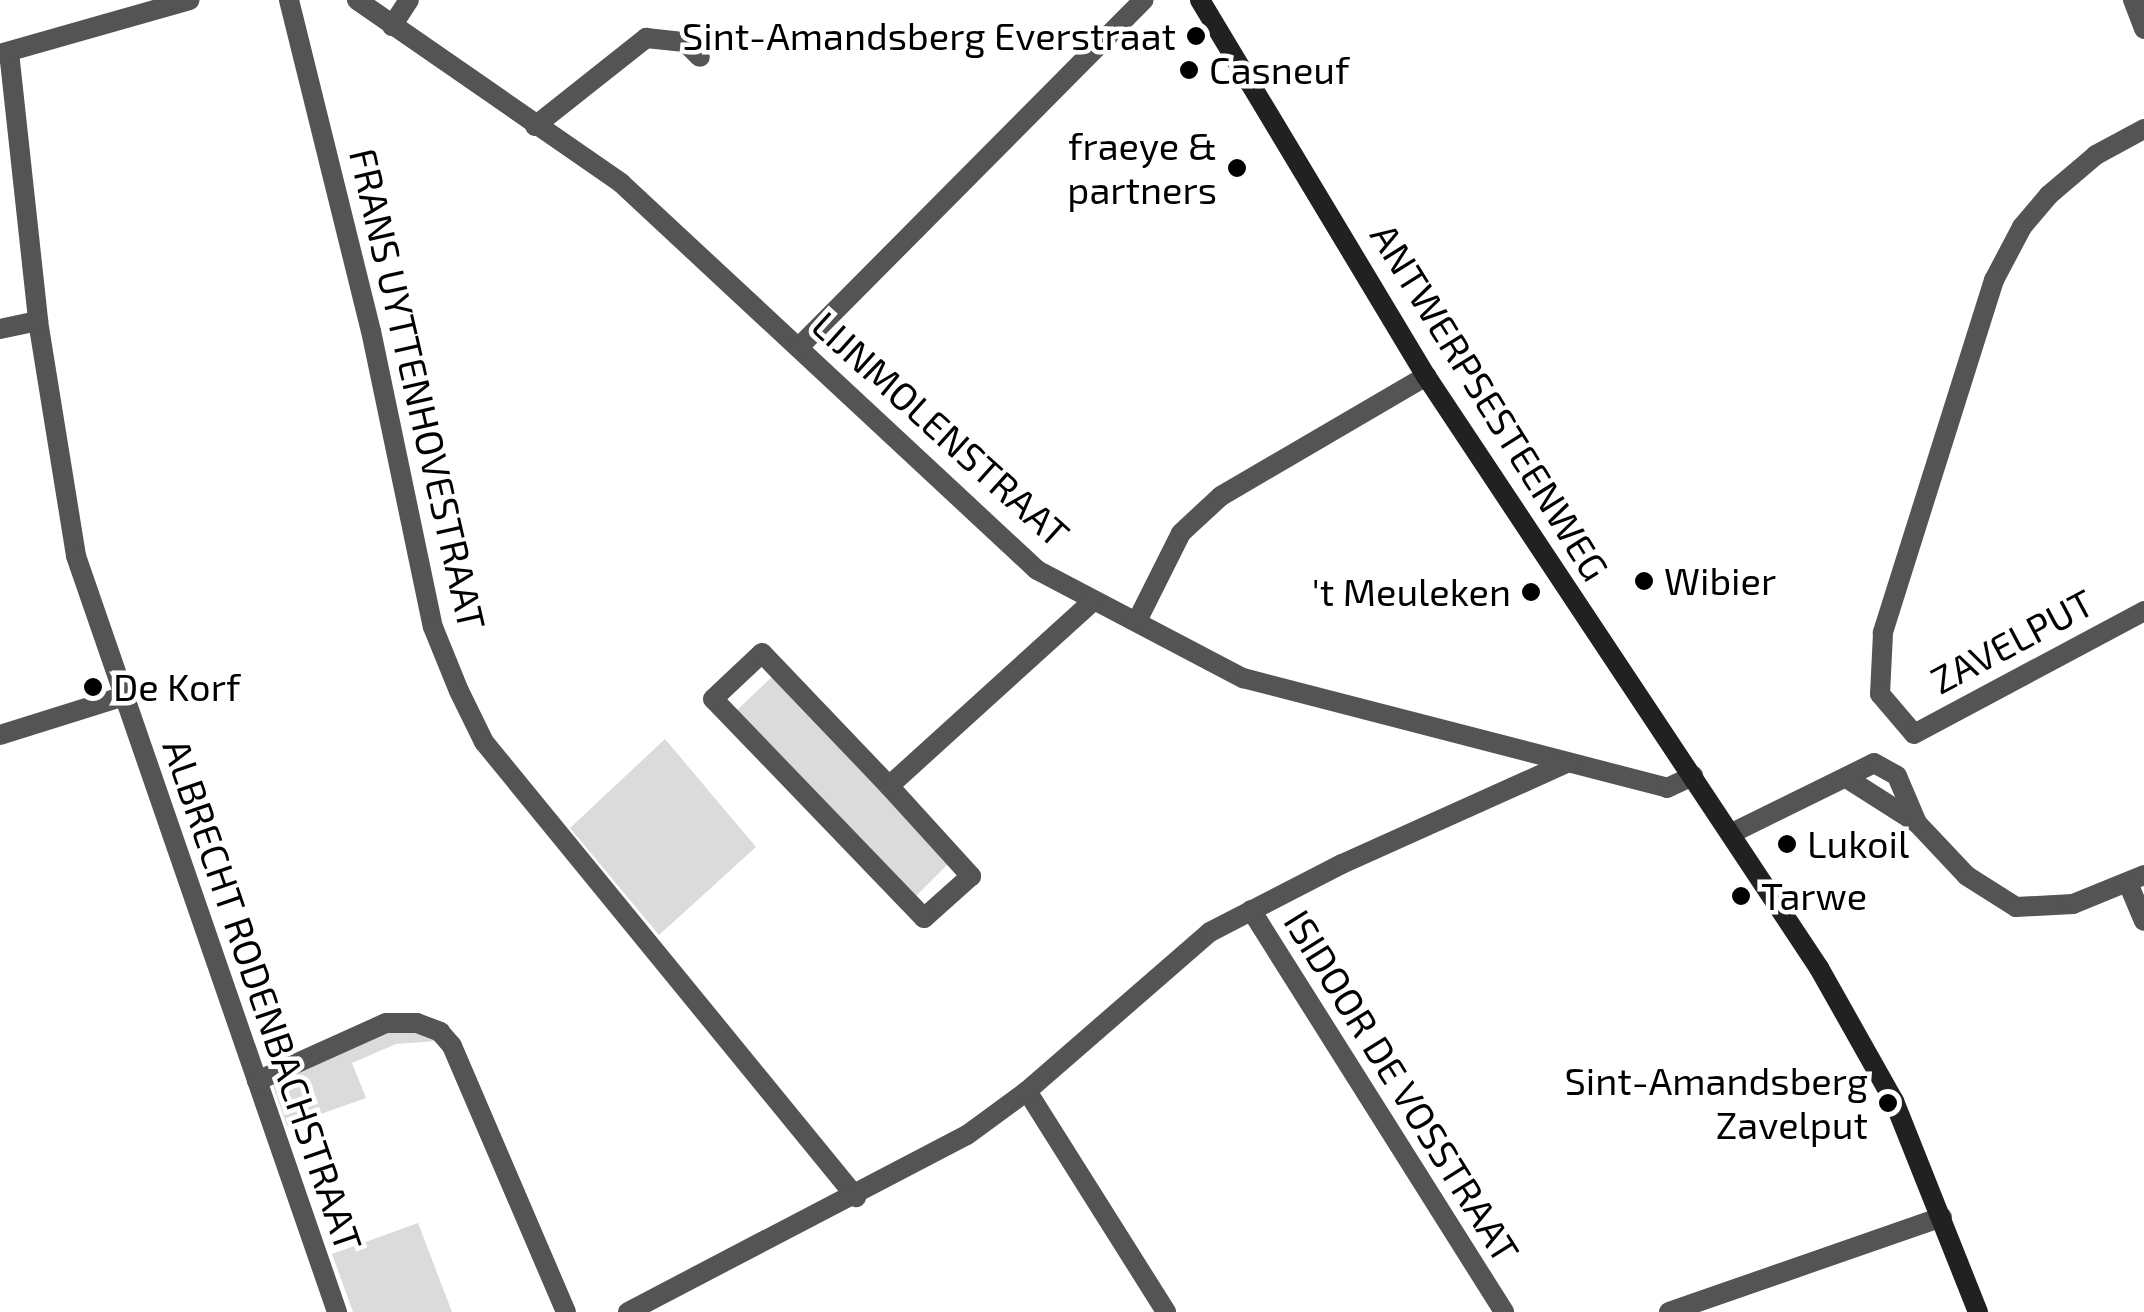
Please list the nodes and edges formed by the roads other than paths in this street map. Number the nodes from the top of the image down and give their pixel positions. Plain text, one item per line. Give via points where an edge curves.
1 (189, 0) edge
2 (289, 0) edge
3 (357, 0) edge
4 (409, 0) edge
5 (1143, 0) edge
6 (1200, 0) edge
7 (2133, 0) edge
8 (392, 26) junction
9 (2144, 29) edge
10 (4, 53) edge
11 (700, 57) dead end
12 (535, 126) junction
13 (2144, 130) edge
14 (38, 321) junction
15 (0, 329) edge
16 (799, 347) junction
17 (1426, 376) junction
18 (1093, 602) junction
19 (2144, 611) edge
20 (1137, 622) junction
21 (122, 698) junction
22 (0, 735) edge
23 (1566, 763) junction
24 (1693, 776) junction
25 (1848, 779) junction
26 (889, 786) junction
27 (1918, 823) junction
28 (1732, 832) junction
29 (2136, 879) edge
30 (1252, 910) junction
31 (2144, 921) edge
32 (257, 1081) junction
33 (1027, 1092) junction
34 (856, 1197) junction
35 (1942, 1216) junction
36 (1496, 1307) edge
37 (337, 1312) edge
38 (566, 1312) edge
39 (628, 1312) edge
40 (1166, 1312) edge
41 (1669, 1312) edge
42 (1978, 1312) edge

1 - 10 street
2 - 34 street, FRANS UYTTENHOVESTRAAT via 371,331 433,627 458,691 484,742
3 - 8 street, LIJNMOLENSTRAAT
4 - 8 street
5 - 16 street
6 - 17 main road, ANTWERPSESTEENWEG
7 - 9 street
8 - 12 street, LIJNMOLENSTRAAT
10 - 14 street, ALBRECHT RODENBACHSTRAAT
11 - 12 street via 685,42 646,38
12 - 16 street, LIJNMOLENSTRAAT via 621,183
13 - 19 street, ZAVELPUT via 2096,155 2049,195 2022,227 1994,280 1883,632 1880,694 1914,734
14 - 15 street
14 - 21 street, ALBRECHT RODENBACHSTRAAT via 76,556
16 - 18 street, LIJNMOLENSTRAAT via 995,536
17 - 20 street via 1221,496 1181,533
17 - 24 main road, ANTWERPSESTEENWEG
18 - 20 street, LIJNMOLENSTRAAT
18 - 26 street
20 - 23 street, LIJNMOLENSTRAAT via 1243,678
21 - 22 street
21 - 32 street, ALBRECHT RODENBACHSTRAAT
23 - 24 street, LIJNMOLENSTRAAT via 1667,788
23 - 30 street
24 - 28 main road, ANTWERPSESTEENWEG
25 - 27 street
25 - 27 street via 1874,763 1897,776
25 - 28 street
26 - 26 street via 762,652 713,699 924,918 971,876
27 - 29 street via 1966,876 2016,907 2073,904
28 - 35 main road, ANTWERPSESTEENWEG via 1894,1102
29 - 31 street
30 - 33 street via 1210,932
30 - 36 street, ISIDOOR DE VOSSTRAAT
32 - 37 street, ALBRECHT RODENBACHSTRAAT
32 - 38 street via 386,1023 417,1023 440,1032 452,1046
33 - 34 street
33 - 40 street
34 - 39 street
35 - 41 street
35 - 42 main road, ANTWERPSESTEENWEG

